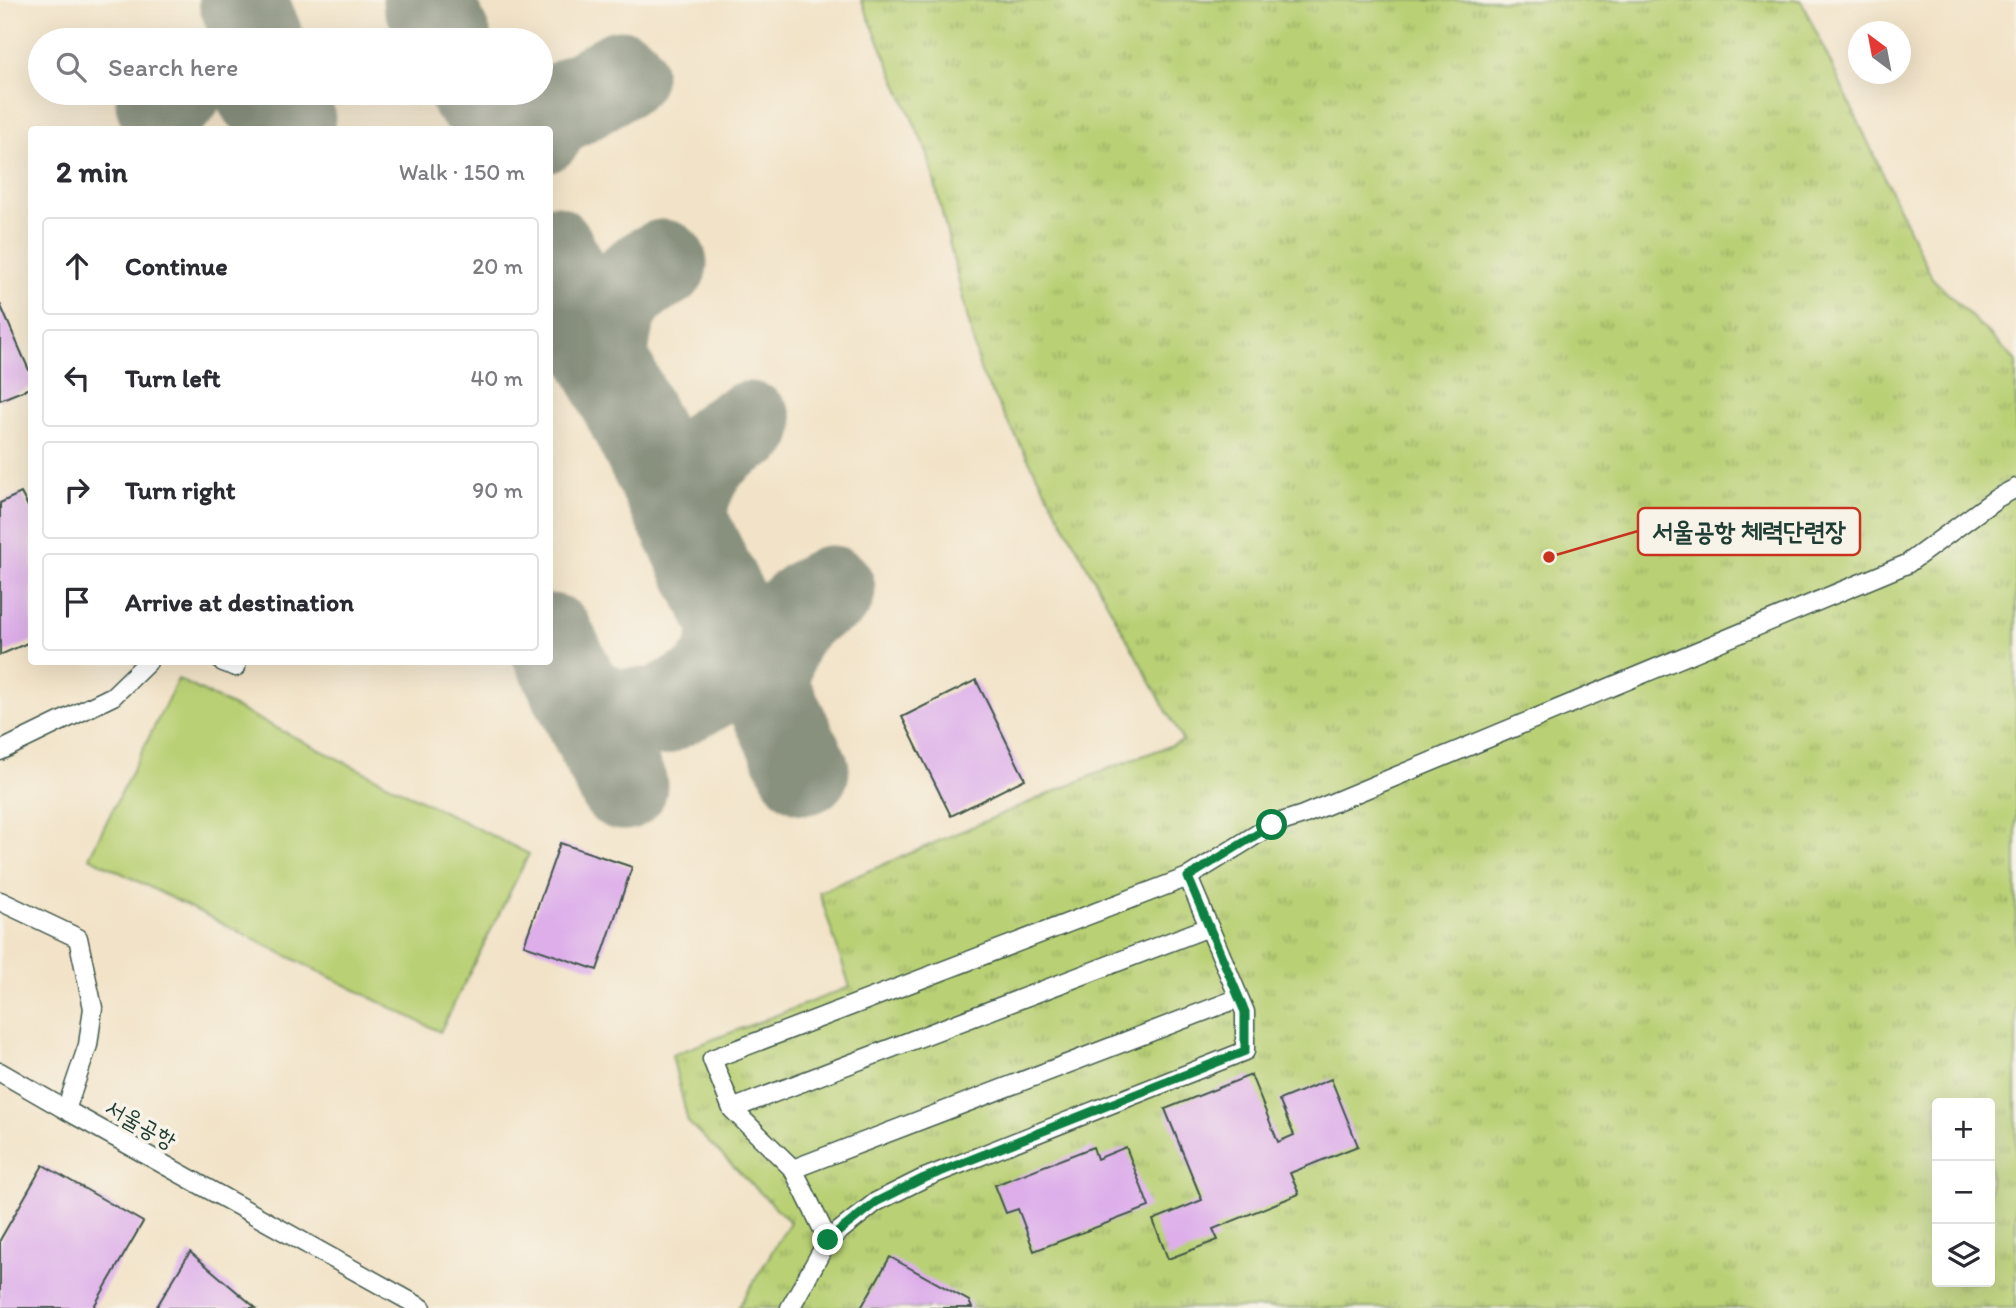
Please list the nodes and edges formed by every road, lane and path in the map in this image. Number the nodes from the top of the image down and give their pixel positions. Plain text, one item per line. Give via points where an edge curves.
1 (2016, 488) edge
2 (145, 665) edge
3 (0, 751) edge
4 (1188, 877) junction
5 (0, 901) edge
6 (1209, 927) junction
7 (1239, 998) junction
8 (0, 1072) edge
9 (732, 1109) junction
10 (66, 1110) junction
11 (793, 1170) junction
12 (828, 1240) junction
13 (422, 1308) edge
14 (790, 1308) edge

1 - 4 lane via 1907,564 1272,825
2 - 3 lane via 113,696
4 - 6 lane
4 - 9 lane via 712,1059
5 - 10 lane, 서울공항 via 78,938 93,1008 88,1045
6 - 7 lane
6 - 9 lane
7 - 11 lane
7 - 12 lane via 1245,1012 1245,1051 922,1179 876,1202
8 - 10 lane
9 - 11 lane
10 - 13 lane, 서울공항
11 - 12 lane
12 - 14 lane

